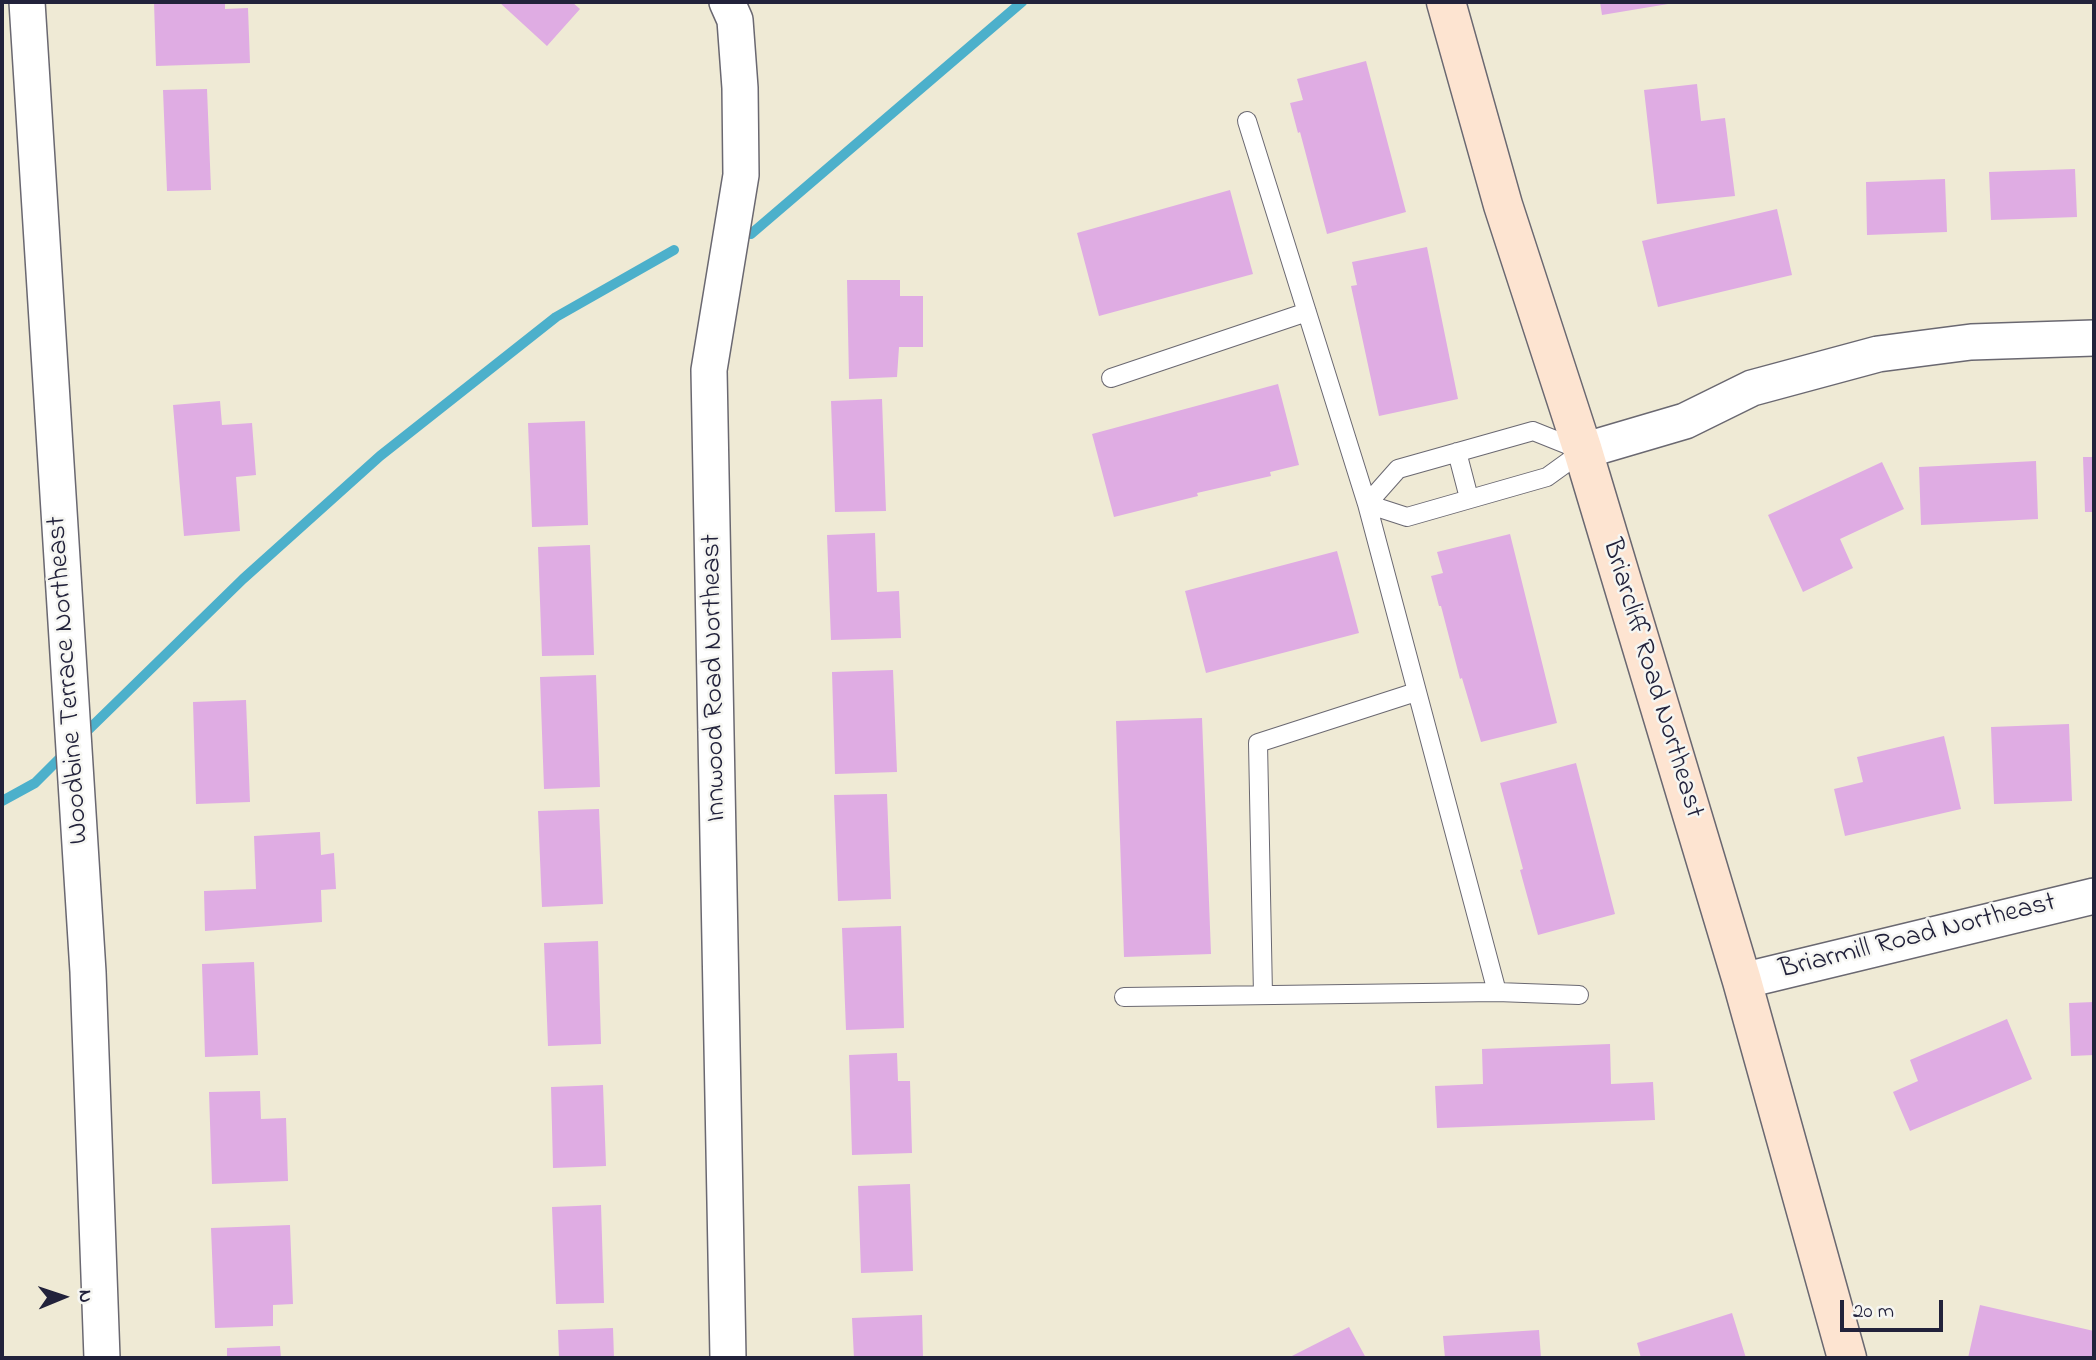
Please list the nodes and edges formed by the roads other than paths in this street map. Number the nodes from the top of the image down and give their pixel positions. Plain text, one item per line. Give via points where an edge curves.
1 (27, 2) edge
2 (727, 2) edge
3 (1446, 2) edge
4 (1247, 121) dead end
5 (1307, 312) junction
6 (2094, 338) edge
7 (1111, 378) dead end
8 (1583, 451) junction
9 (1457, 452) junction
10 (1469, 498) junction
11 (1367, 503) junction
12 (1416, 692) junction
13 (2094, 896) edge
14 (1742, 981) junction
15 (1497, 992) junction
16 (1263, 995) junction
17 (1579, 995) dead end
18 (1124, 997) dead end
19 (102, 1358) edge
20 (728, 1358) edge
21 (1847, 1358) edge

1 - 19 street, Woodbine Terrace Northeast via 88,972
2 - 20 street, Innwood Road Northeast via 735,20 741,175 709,370
3 - 8 main road, Briarcliff Road Northeast via 1503,205
4 - 5 lane
5 - 7 lane
5 - 11 lane
6 - 8 street via 1971,342 1878,354 1752,388 1685,421
8 - 9 lane via 1533,431
8 - 10 lane via 1547,477
8 - 14 main road, Briarcliff Road Northeast
9 - 10 lane
9 - 11 lane via 1398,469
10 - 11 lane via 1407,517
11 - 12 lane
12 - 15 lane
12 - 16 lane via 1258,743
13 - 14 street, Briarmill Road Northeast
14 - 21 main road, Briarcliff Road Northeast
15 - 16 lane
15 - 17 lane
16 - 18 lane

